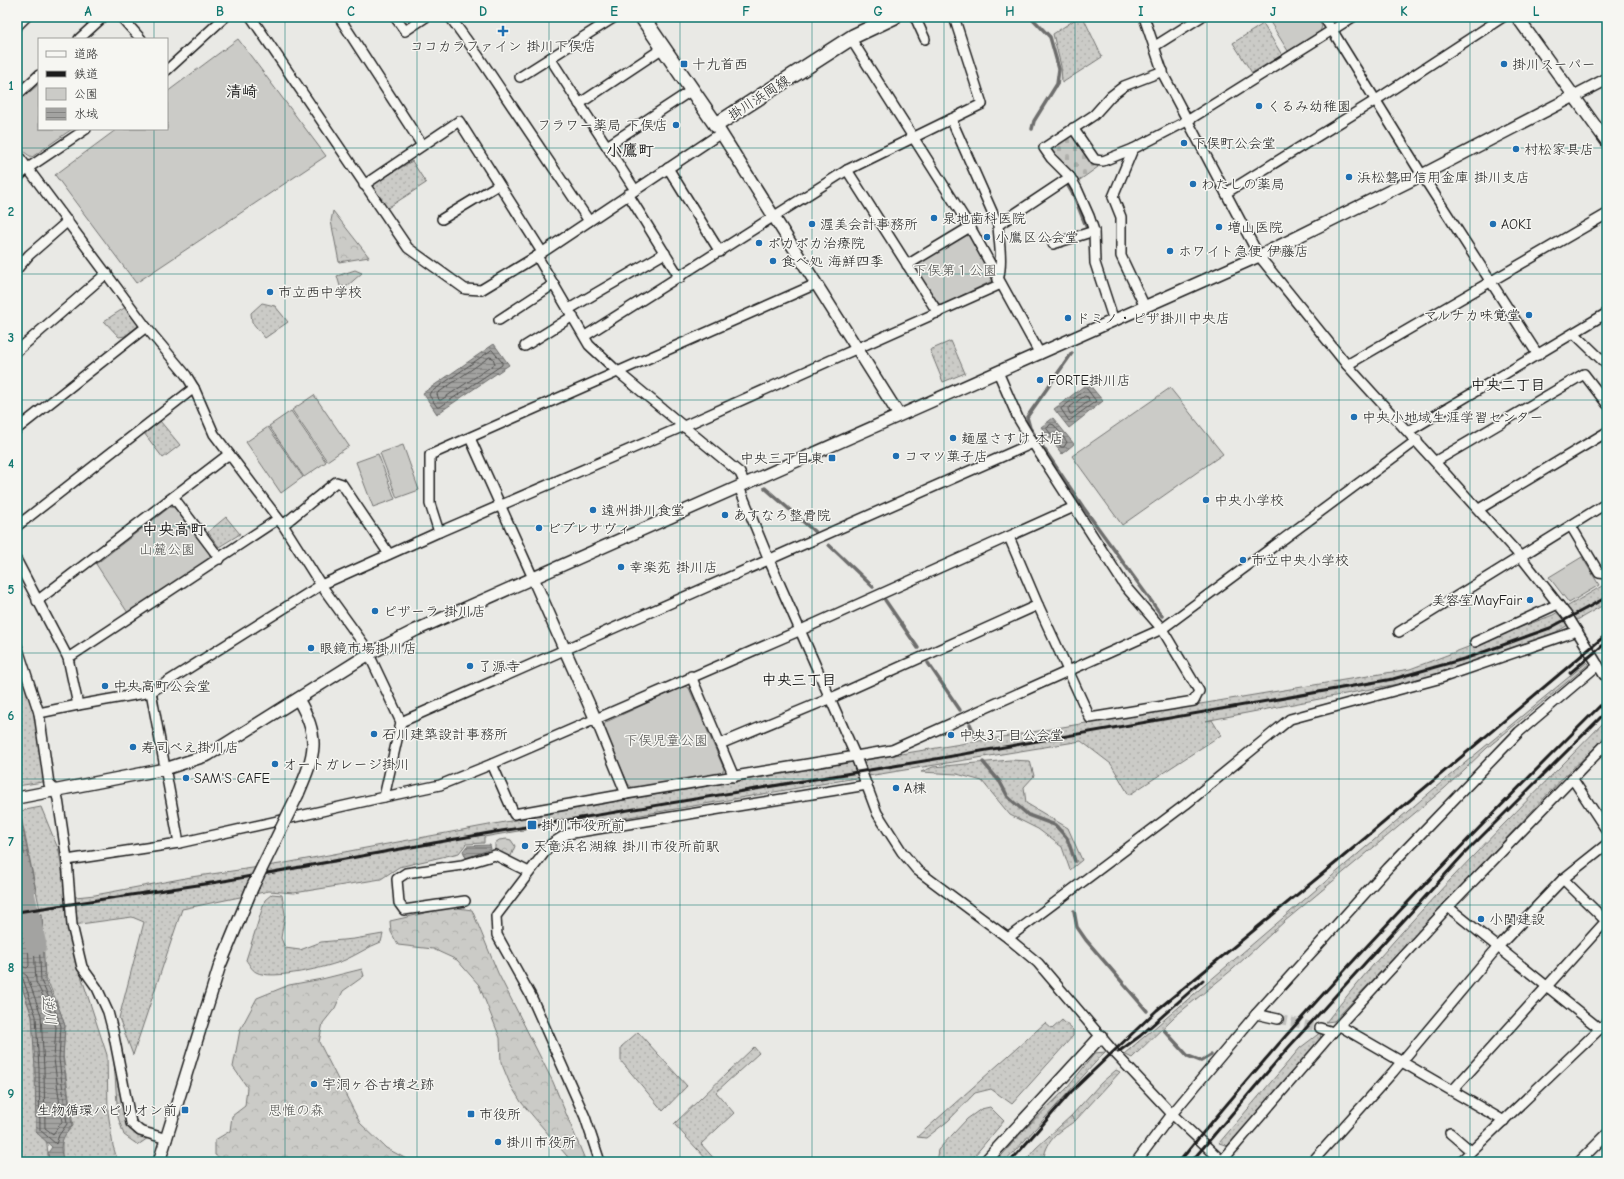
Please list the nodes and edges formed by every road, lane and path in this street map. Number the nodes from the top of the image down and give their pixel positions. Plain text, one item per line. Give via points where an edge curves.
1 (26, 17) edge
2 (103, 17) edge
3 (122, 17) edge
4 (225, 17) edge
5 (251, 17) edge
6 (339, 17) edge
7 (395, 17) edge
8 (426, 17) edge
9 (450, 17) edge
10 (616, 17) edge
11 (642, 17) edge
12 (894, 17) edge
13 (915, 17) edge
14 (954, 17) edge
15 (1144, 17) edge
16 (1201, 17) edge
17 (1324, 17) edge
18 (1353, 17) edge
19 (1503, 17) edge
20 (1517, 17) edge
21 (17, 26) edge
22 (1332, 30) junction
23 (79, 38) edge
24 (140, 38) edge
25 (851, 39) junction
26 (925, 39) dead end
27 (1154, 46) junction
28 (663, 48) junction
29 (550, 58) junction
30 (168, 69) edge
31 (1163, 71) junction
32 (38, 76) edge
33 (520, 77) dead end
34 (1607, 79) edge
35 (692, 90) junction
36 (17, 95) edge
37 (1574, 96) junction
38 (1376, 100) junction
39 (579, 104) junction
40 (951, 119) junction
41 (1187, 121) junction
42 (1073, 128) junction
43 (719, 129) junction
44 (85, 130) edge
45 (914, 137) junction
46 (1607, 142) edge
47 (422, 145) junction
48 (607, 146) junction
49 (1133, 149) junction
50 (17, 154) edge
51 (28, 168) junction
52 (668, 168) junction
53 (847, 170) junction
54 (1422, 175) junction
55 (1070, 177) junction
56 (17, 178) edge
57 (364, 185) junction
58 (498, 185) junction
59 (631, 192) junction
60 (1226, 193) junction
61 (1607, 214) edge
62 (774, 215) junction
63 (442, 219) dead end
64 (589, 220) junction
65 (68, 221) junction
66 (998, 225) junction
67 (970, 227) junction
68 (1094, 231) junction
69 (1053, 244) dead end
70 (720, 252) junction
71 (665, 253) junction
72 (540, 254) junction
73 (1259, 256) junction
74 (907, 265) junction
75 (17, 269) edge
76 (107, 273) junction
77 (680, 278) junction
78 (999, 282) junction
79 (1492, 282) junction
80 (554, 284) junction
81 (816, 284) junction
82 (1145, 308) junction
83 (571, 313) junction
84 (938, 313) junction
85 (1607, 313) edge
86 (499, 320) dead end
87 (1114, 321) junction
88 (146, 327) junction
89 (1574, 333) junction
90 (585, 336) junction
91 (525, 346) dead end
92 (857, 348) junction
93 (17, 351) edge
94 (1040, 354) junction
95 (1538, 355) junction
96 (1347, 365) junction
97 (1607, 365) edge
98 (618, 372) junction
99 (998, 372) junction
100 (194, 388) junction
101 (1607, 404) edge
102 (899, 415) junction
103 (684, 426) junction
104 (17, 428) edge
105 (1409, 431) junction
106 (1607, 432) edge
107 (470, 438) junction
108 (1417, 440) junction
109 (1033, 443) junction
110 (229, 454) junction
111 (1436, 461) junction
112 (742, 485) junction
113 (174, 498) junction
114 (1607, 503) edge
115 (501, 505) junction
116 (1074, 507) junction
117 (1479, 509) junction
118 (281, 522) junction
119 (17, 526) edge
120 (1570, 526) junction
121 (439, 532) junction
122 (1008, 537) junction
123 (389, 554) junction
124 (1521, 557) junction
125 (220, 559) junction
126 (769, 560) junction
127 (17, 562) edge
128 (1607, 574) edge
129 (533, 578) junction
130 (321, 585) junction
131 (37, 601) junction
132 (1558, 604) junction
133 (1038, 605) junction
134 (1162, 629) junction
135 (801, 630) junction
136 (1577, 631) junction
137 (1399, 632) dead end
138 (1475, 642) dead end
139 (17, 646) edge
140 (565, 650) junction
141 (369, 654) junction
142 (68, 658) junction
143 (1598, 665) junction
144 (1068, 671) junction
145 (1604, 675) dead end
146 (691, 676) junction
147 (151, 692) junction
148 (831, 698) junction
149 (298, 699) junction
150 (78, 705) junction
151 (39, 713) junction
152 (595, 718) junction
153 (401, 722) junction
154 (1607, 743) edge
155 (720, 744) junction
156 (856, 757) junction
157 (492, 764) junction
158 (165, 769) junction
159 (734, 777) junction
160 (1572, 778) junction
161 (867, 785) junction
162 (51, 791) junction
163 (626, 794) junction
164 (384, 797) junction
165 (17, 798) edge
166 (1607, 832) edge
167 (178, 843) junction
168 (1607, 844) edge
169 (67, 860) junction
170 (529, 872) junction
171 (1563, 880) junction
172 (465, 901) dead end
173 (1448, 907) junction
174 (1606, 922) edge
175 (1008, 938) junction
176 (1498, 948) junction
177 (1546, 986) junction
178 (1256, 1014) junction
179 (1278, 1019) tunnel mouth
180 (1607, 1022) edge
181 (1320, 1028) tunnel mouth
182 (1337, 1029) junction
183 (1600, 1029) junction
184 (1100, 1036) junction
185 (1402, 1061) junction
186 (1453, 1090) junction
187 (1172, 1114) junction
188 (1504, 1121) junction
189 (1450, 1133) dead end
190 (1607, 1134) edge
191 (167, 1139) junction
192 (1471, 1151) junction
193 (159, 1162) edge
194 (600, 1162) edge
195 (984, 1162) edge
196 (1136, 1162) edge
197 (1222, 1162) edge
198 (1312, 1162) edge
199 (1460, 1162) edge
200 (1579, 1162) edge

1 - 21 street
2 - 23 street
3 - 24 street
4 - 30 street
5 - 57 street
6 - 47 street
7 - 8 street via 405,31
9 - 64 street
10 - 29 street
11 - 28 main road, 掛川浜岡線
12 - 25 main road, 掛川浜岡線
13 - 26 street
14 - 40 street via 982,104
15 - 27 street
16 - 27 street
17 - 22 street
18 - 22 street
19 - 38 street
20 - 37 street
22 - 38 street
22 - 41 street
25 - 43 main road, 掛川浜岡線
25 - 45 street
27 - 31 street
28 - 35 main road, 掛川浜岡線
28 - 39 street
29 - 33 street
29 - 39 street
31 - 41 street
31 - 42 street via 1124,86 1094,115
32 - 36 street
34 - 37 street
35 - 43 main road, 掛川浜岡線
35 - 48 street
37 - 46 street
37 - 54 street
38 - 54 street
38 - 60 street
39 - 48 street
40 - 45 street
40 - 66 street
41 - 49 street
41 - 60 street
42 - 49 street via 1095,160 1103,161
42 - 55 street via 1044,148
43 - 52 street
43 - 62 street
44 - 51 street
45 - 53 street
45 - 67 street
47 - 57 street
47 - 58 street via 459,121
48 - 59 street
49 - 82 street via 1113,197 1121,217 1121,256
50 - 51 street
51 - 56 street
51 - 65 street
52 - 59 street
52 - 70 street
53 - 62 street
53 - 74 street
54 - 73 street
54 - 79 street
55 - 66 street
55 - 68 street
57 - 72 street via 408,248 465,289 481,290
58 - 63 street
58 - 72 street
59 - 64 street
59 - 71 street
60 - 73 street
61 - 79 street
62 - 70 street
62 - 81 street
64 - 72 street
65 - 75 street
65 - 76 street
66 - 78 street
67 - 74 street
67 - 78 street
68 - 69 street
68 - 87 street via 1095,263
70 - 77 street
71 - 77 street
71 - 83 street
72 - 80 street
73 - 82 street
73 - 96 street
74 - 84 street
76 - 88 street
76 - 93 street
77 - 90 street
78 - 84 street
78 - 94 street
79 - 95 street
79 - 96 street
80 - 83 street
80 - 86 street
81 - 92 street
81 - 98 street
82 - 87 street
83 - 90 street
83 - 91 street
84 - 92 street
85 - 89 street
87 - 94 street
88 - 100 street
88 - 104 street
89 - 95 street
89 - 97 street
90 - 98 street via 590,345
92 - 102 street
92 - 103 street
94 - 99 street
95 - 105 street
96 - 105 street
98 - 103 street
98 - 107 street
99 - 102 street
99 - 109 street via 1018,418
100 - 110 street via 214,434
100 - 119 street
101 - 111 street via 1584,374
102 - 112 street
103 - 112 street via 740,473
103 - 115 street
105 - 108 street
106 - 117 street
107 - 115 street
107 - 121 street via 430,455 430,504
108 - 111 street
108 - 134 street
109 - 116 street
109 - 126 street
110 - 113 street
110 - 118 street
111 - 117 street
112 - 126 street
112 - 129 street
113 - 125 street
113 - 131 street
114 - 120 street
115 - 121 street
115 - 129 street
116 - 122 street
116 - 134 street via 1125,586
117 - 124 street
118 - 123 street via 336,482 342,484
118 - 125 street
118 - 130 street
120 - 124 street
120 - 128 street via 1599,574
121 - 123 street
122 - 133 street
122 - 135 street
123 - 130 street
124 - 132 street
124 - 137 street
125 - 142 street
126 - 135 street
126 - 140 street
127 - 131 street
129 - 140 street
129 - 141 street via 454,612
130 - 141 street
130 - 147 street
131 - 142 street
132 - 136 street
132 - 138 street
133 - 144 street
133 - 148 street
134 - 144 street
134 - 144 street via 1199,691 1194,701 1090,718
135 - 146 street
135 - 148 street
136 - 143 street
136 - 175 street via 1438,679 1290,719 1186,804
139 - 151 street
140 - 152 street
140 - 153 street
141 - 149 street
141 - 153 street
142 - 150 street
143 - 145 street
143 - 178 street via 1519,732 1388,868
144 - 156 street via 892,750
146 - 152 street
146 - 155 street
147 - 150 street
147 - 158 street
148 - 155 street
148 - 156 street
149 - 158 street via 208,755
149 - 191 street, bridge via 313,729 309,768 253,886 219,968
150 - 151 street
151 - 162 street
152 - 157 street
152 - 163 street
153 - 164 street
154 - 160 street
155 - 159 street
156 - 159 street
156 - 161 street
157 - 163 street via 514,814
157 - 164 street via 440,785
158 - 162 street
158 - 167 street
159 - 163 street
160 - 166 street
160 - 173 street
161 - 170 street via 567,834 551,844
161 - 175 street via 877,813 887,830 918,870
162 - 165 street
162 - 169 street
164 - 167 street
167 - 169 street
168 - 171 street
169 - 191 street via 72,925 82,968 108,1012 131,1123 140,1132
170 - 172 street via 495,855 462,865 406,873 397,879 399,903 404,910
170 - 194 street via 496,916 497,935 531,996 585,1117
171 - 174 street
171 - 176 street
173 - 176 street
173 - 182 street
174 - 177 street
175 - 184 street via 1038,963
176 - 177 street
176 - 185 street
177 - 183 street
177 - 186 street
178 - 179 street
178 - 187 street
180 - 183 street
181 - 182 street
182 - 185 street
182 - 197 street
183 - 188 street
184 - 187 street
184 - 195 street
185 - 186 street
185 - 198 street
186 - 188 street
187 - 196 street
187 - 197 street
188 - 192 street
189 - 192 street
190 - 200 street
191 - 193 street
192 - 199 street

